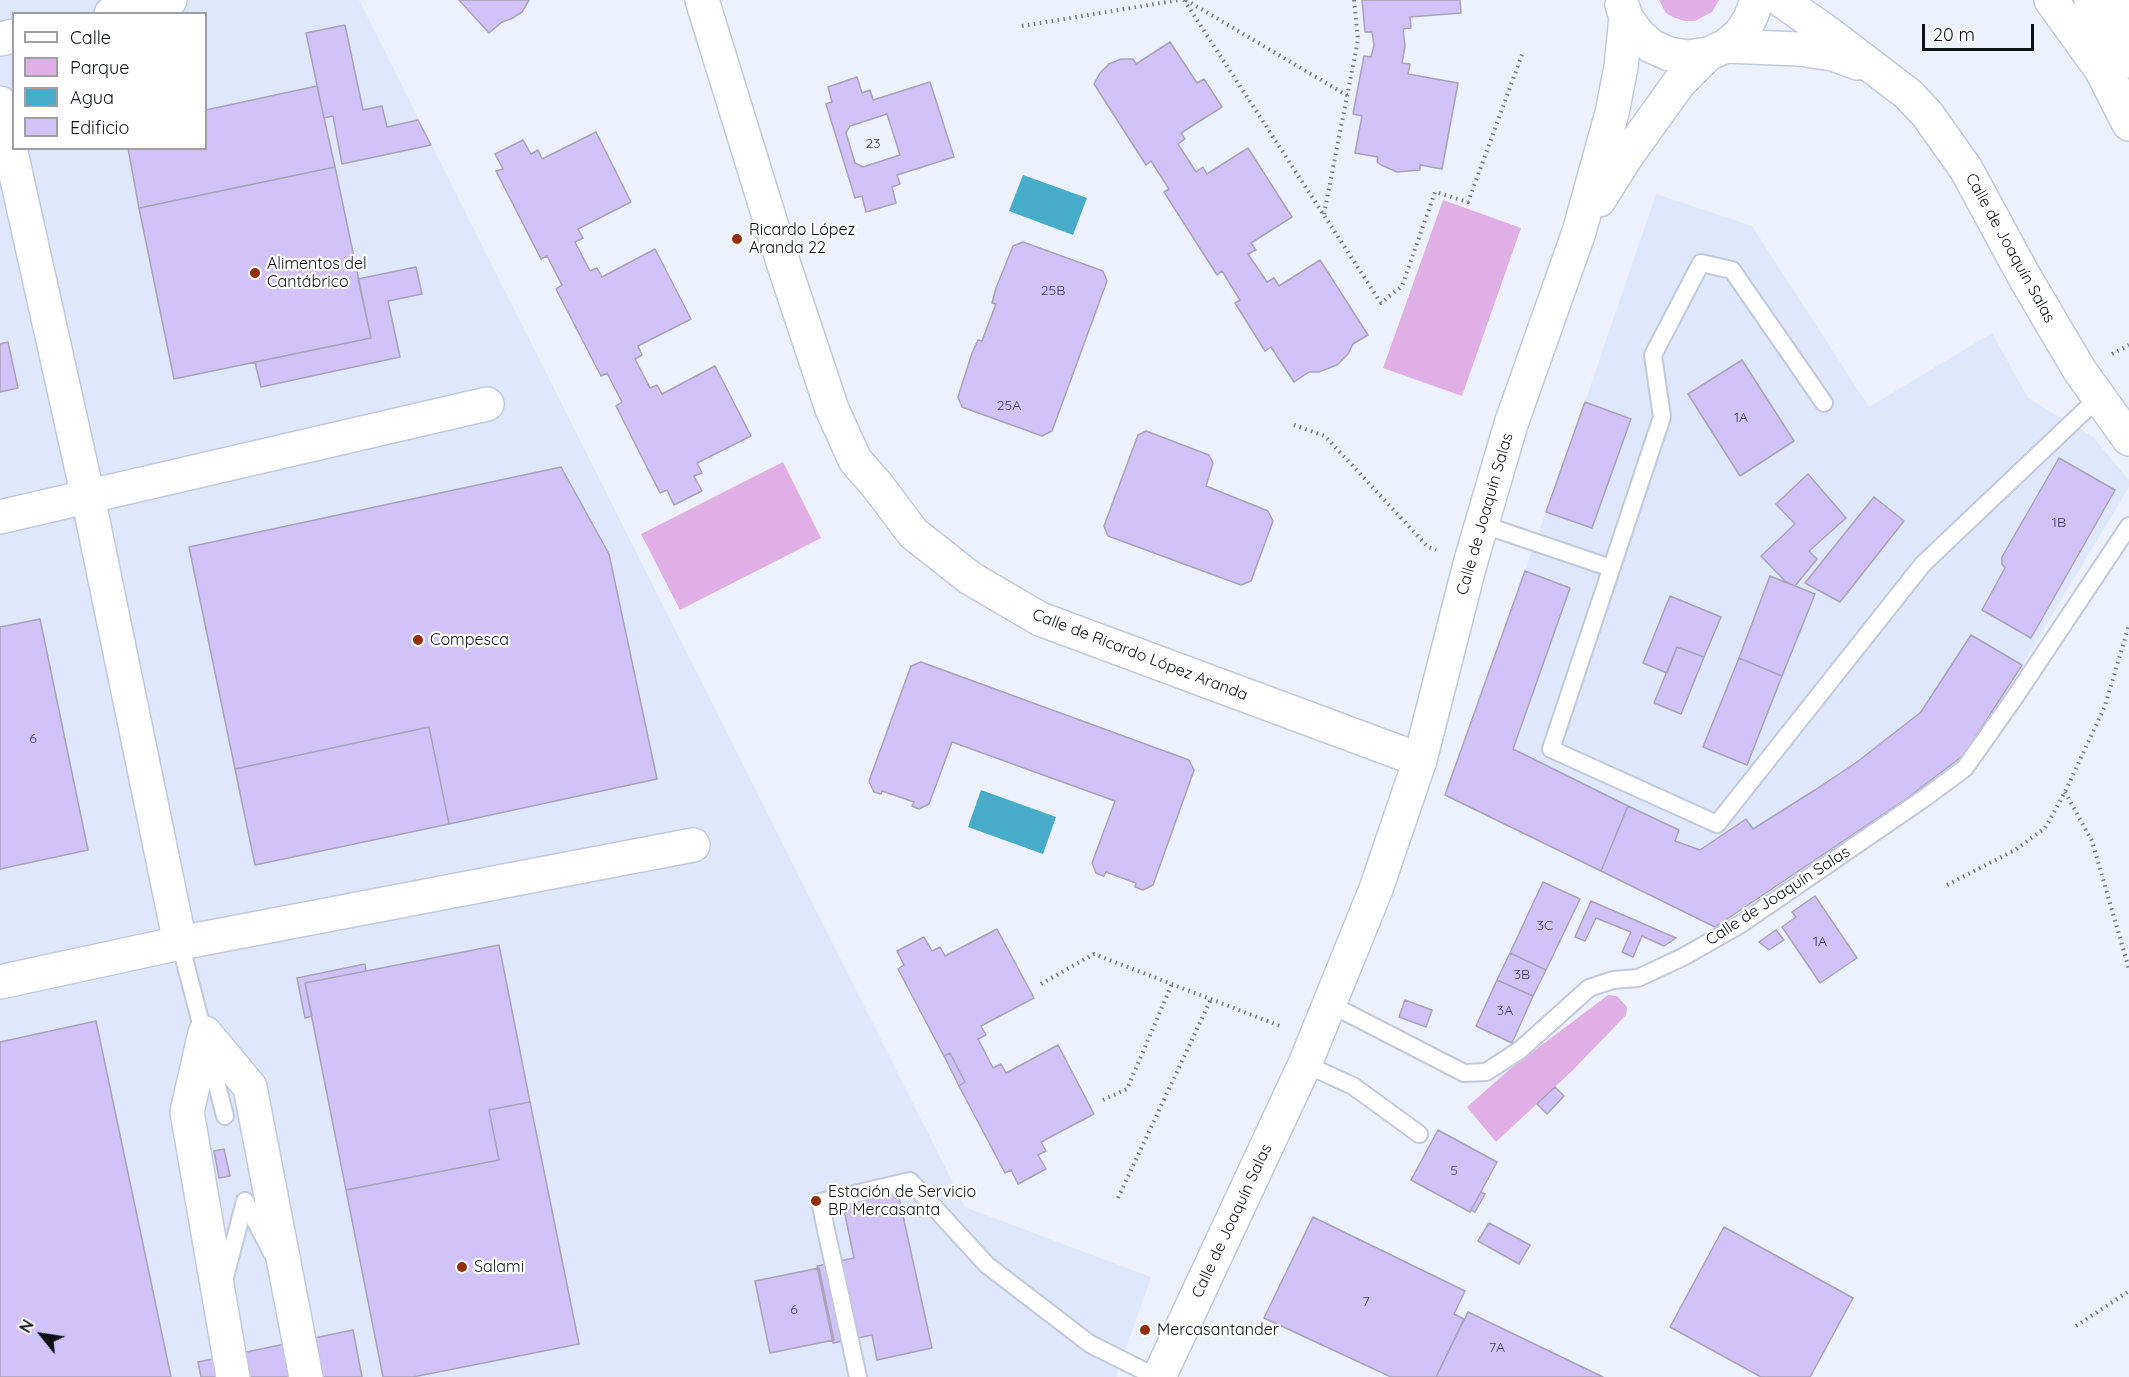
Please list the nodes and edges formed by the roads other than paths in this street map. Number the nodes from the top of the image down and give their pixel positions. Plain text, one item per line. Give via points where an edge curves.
1 (170, 0) edge
2 (702, 0) edge
3 (1757, 0) edge
4 (1781, 0) edge
5 (2051, 0) edge
6 (2091, 0) edge
7 (2113, 0) edge
8 (1624, 8) edge
9 (119, 12) edge
10 (2129, 19) edge
11 (1717, 50) junction
12 (2116, 67) edge
13 (1875, 70) junction
14 (0, 103) edge
15 (2129, 108) edge
16 (2129, 124) edge
17 (1579, 232) junction
18 (2099, 397) junction
19 (1824, 403) dead end
20 (487, 404) dead end
21 (2129, 439) edge
22 (87, 497) junction
23 (0, 517) edge
24 (1481, 524) junction
25 (2129, 526) edge
26 (1611, 568) junction
27 (1420, 760) junction
28 (693, 845) dead end
29 (180, 944) junction
30 (0, 982) edge
31 (1330, 1004) junction
32 (205, 1033) junction
33 (1310, 1052) junction
34 (225, 1116) dead end
35 (1419, 1134) dead end
36 (288, 1285) junction
37 (220, 1300) junction
38 (232, 1377) edge
39 (306, 1377) edge
40 (858, 1377) edge
41 (1158, 1377) edge

1 - 9 main road
2 - 27 main road, Calle de Ricardo López Aranda via 832,409 855,460 913,533 970,578 1041,619
3 - 11 main road via 1740,34
4 - 13 main road, Calle de Joaquín Salas
5 - 12 main road
6 - 12 main road
7 - 10 main road
8 - 11 main road via 1636,33 1651,46 1688,57
8 - 17 main road, Calle de Joaquín Salas via 1621,67 1612,113
11 - 13 main road, Calle de Joaquín Salas via 1799,49 1833,54
11 - 17 main road, Calle de Joaquín Salas via 1679,83
12 - 15 main road
12 - 16 main road
13 - 18 main road, Calle de Joaquín Salas via 1908,94 1946,138 2050,322
14 - 22 main road
17 - 24 main road, Calle de Joaquín Salas via 1515,413
18 - 21 main road, Calle de Joaquín Salas
18 - 26 lane via 1923,564 1717,824 1551,749
19 - 26 lane via 1732,270 1701,263 1653,355 1662,417
20 - 22 main road
22 - 23 main road
22 - 29 main road
24 - 26 lane
24 - 27 main road, Calle de Joaquín Salas
25 - 31 lane, Calle de Joaquín Salas via 1965,768 1741,924 1638,978 1613,980 1589,988 1520,1050 1486,1072 1464,1073
27 - 31 main road, Calle de Joaquín Salas via 1376,889
28 - 29 main road
29 - 30 main road
29 - 32 lane
31 - 33 main road, Calle de Joaquín Salas
32 - 34 lane
32 - 36 main road via 250,1087
32 - 37 main road via 187,1112
33 - 35 lane
33 - 41 main road, Calle de Joaquín Salas
36 - 37 lane via 245,1201
36 - 39 main road
37 - 38 main road
40 - 41 lane via 820,1202 910,1181 987,1265 1090,1344

